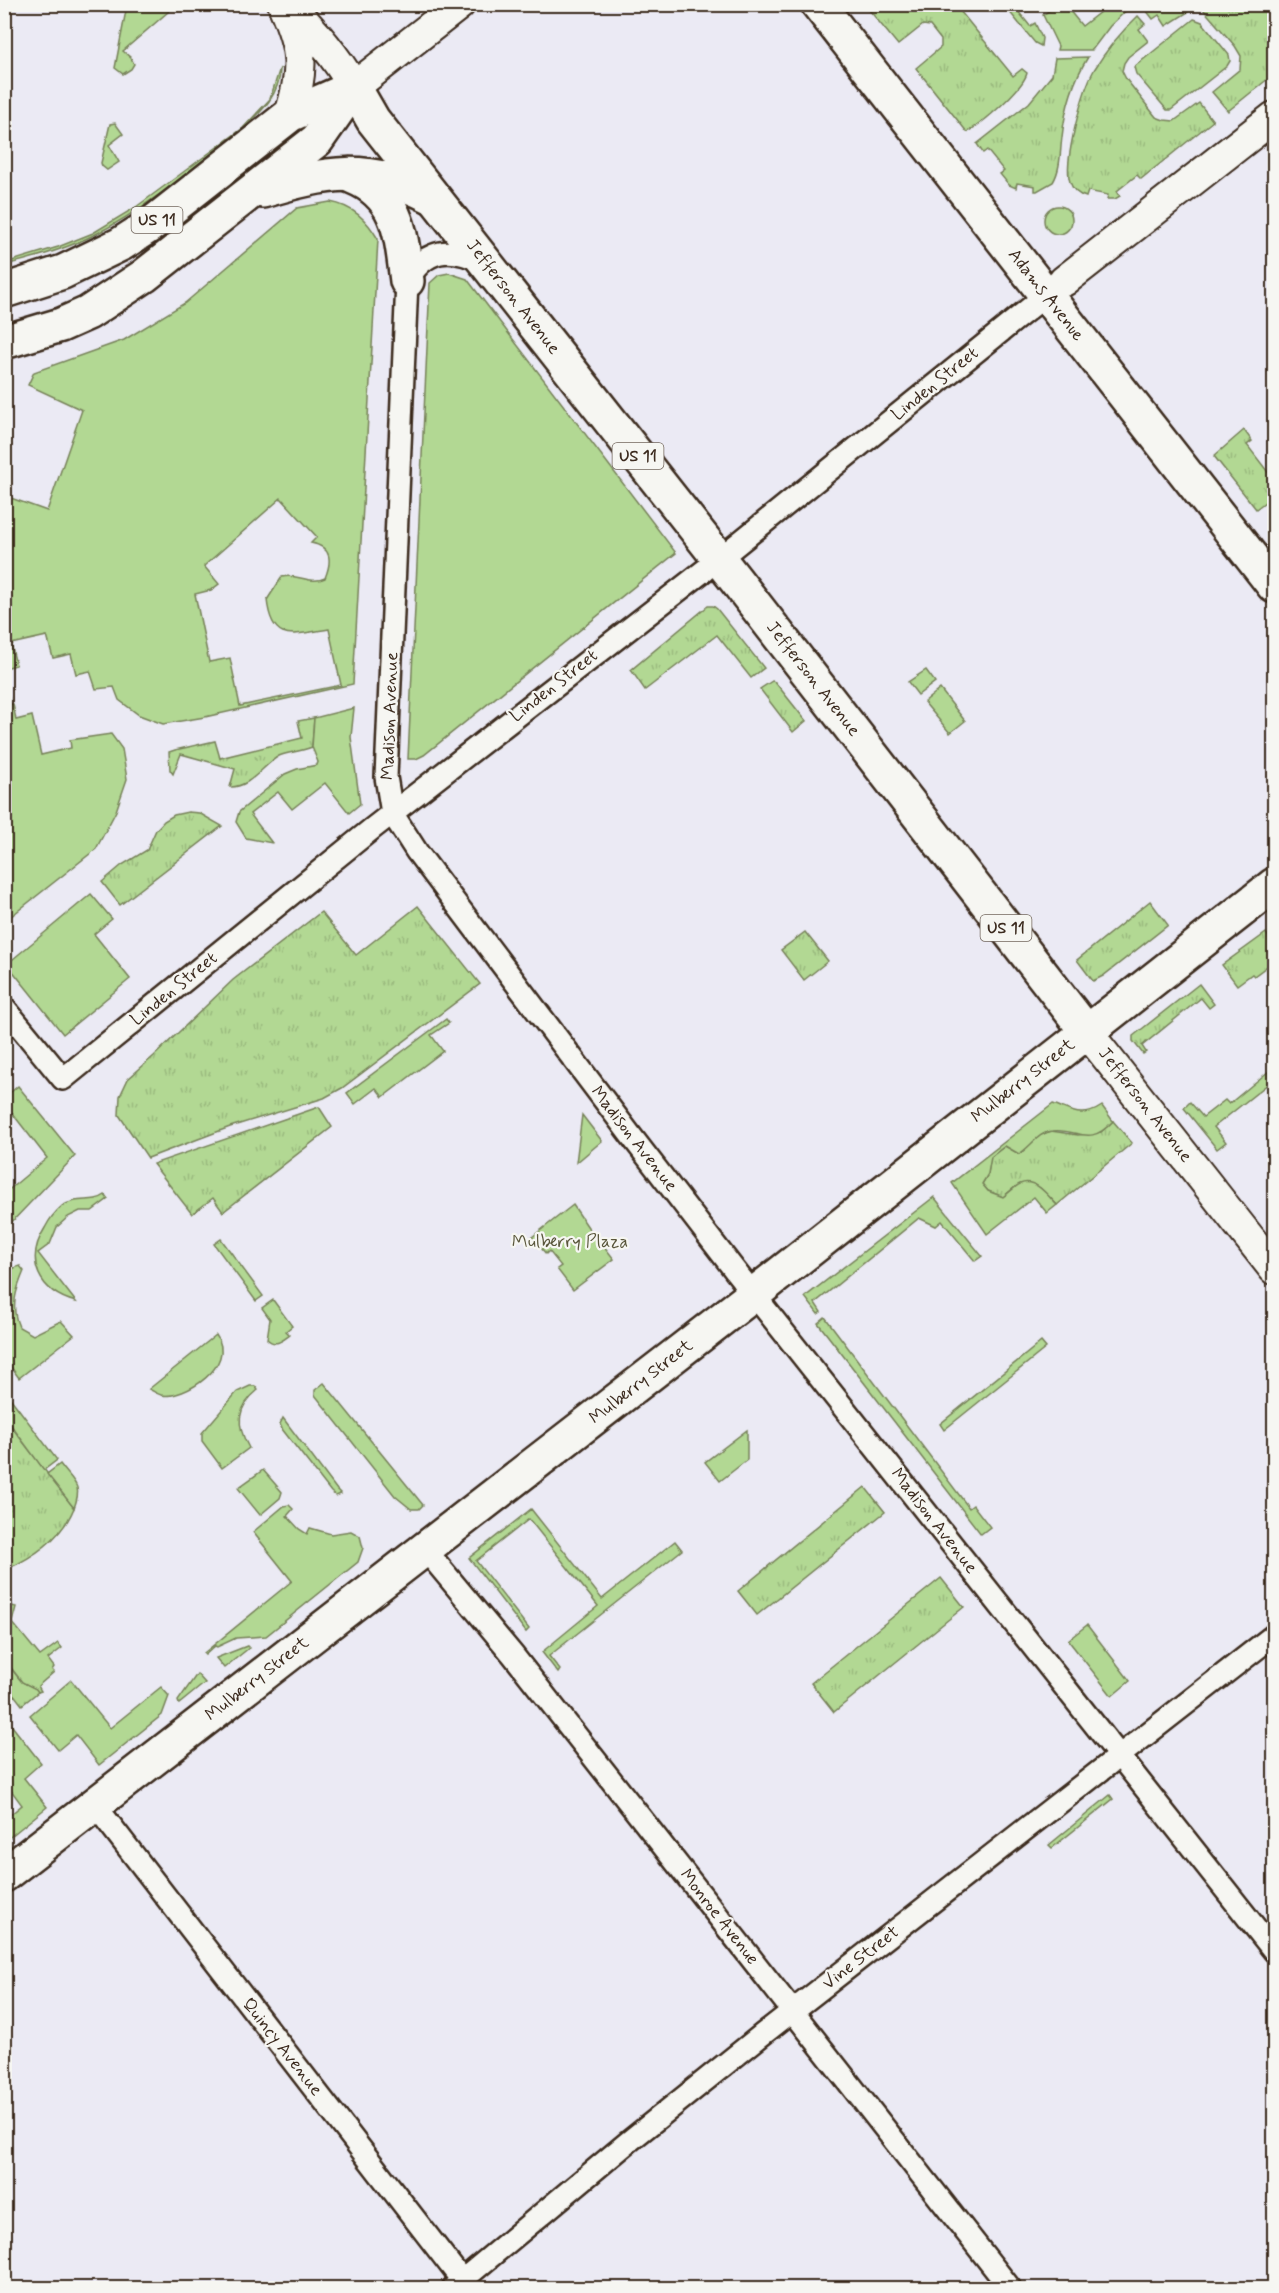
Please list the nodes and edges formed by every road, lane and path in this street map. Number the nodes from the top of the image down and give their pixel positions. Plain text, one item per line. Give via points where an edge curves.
1 (285, 4) edge
2 (460, 4) edge
3 (818, 4) edge
4 (354, 87) junction
5 (290, 115) junction
6 (1275, 117) edge
7 (346, 174) junction
8 (247, 195) junction
9 (435, 198) junction
10 (487, 264) junction
11 (407, 281) junction
12 (1055, 288) junction
13 (4, 291) edge
14 (4, 342) edge
15 (719, 559) junction
16 (1275, 586) edge
17 (392, 813) junction
18 (1275, 885) edge
19 (4, 1007) edge
20 (1087, 1032) junction
21 (1275, 1269) edge
22 (754, 1294) junction
23 (424, 1548) junction
24 (1275, 1635) edge
25 (1119, 1756) junction
26 (95, 1805) junction
27 (4, 1875) edge
28 (1275, 1951) edge
29 (793, 2012) junction
30 (461, 2286) edge
31 (1010, 2289) edge

1 - 4 main road via 312,28
1 - 5 main road via 299,57
2 - 4 main road
3 - 12 main road, Adams Avenue
4 - 5 main road, US 11
4 - 8 main road via 317,141
4 - 9 main road, Jefferson Avenue / US 11 via 373,120
5 - 13 main road, US 11 via 121,244 63,272
6 - 12 main road, Linden Street
7 - 8 main road, US 11 via 324,175
7 - 9 main road, US 11 via 390,179
7 - 11 main road via 364,181 388,202 401,236
8 - 14 main road, US 11 via 144,276 88,313
9 - 10 main road, Jefferson Avenue / US 11
10 - 11 street via 461,253 434,254 419,263
10 - 15 main road, Jefferson Avenue / US 11
11 - 17 street, Madison Avenue via 386,777
12 - 15 street, Linden Street
12 - 16 main road, Adams Avenue
15 - 17 street, Linden Street
15 - 20 main road, Jefferson Avenue / US 11
17 - 19 street, Linden Street via 63,1079
17 - 22 street, Madison Avenue via 584,1074
18 - 20 main road, Mulberry Street
20 - 21 main road, Jefferson Avenue
20 - 22 main road, Mulberry Street
22 - 23 main road, Mulberry Street
22 - 25 street, Madison Avenue
23 - 26 main road, Mulberry Street
23 - 29 street, Monroe Avenue via 513,1655
24 - 25 street, Vine Street
25 - 28 street, Madison Avenue
25 - 29 street, Vine Street
26 - 27 main road, Mulberry Street
26 - 30 street, Quincy Avenue
29 - 30 street, Vine Street via 627,2143
29 - 31 street, Monroe Avenue

